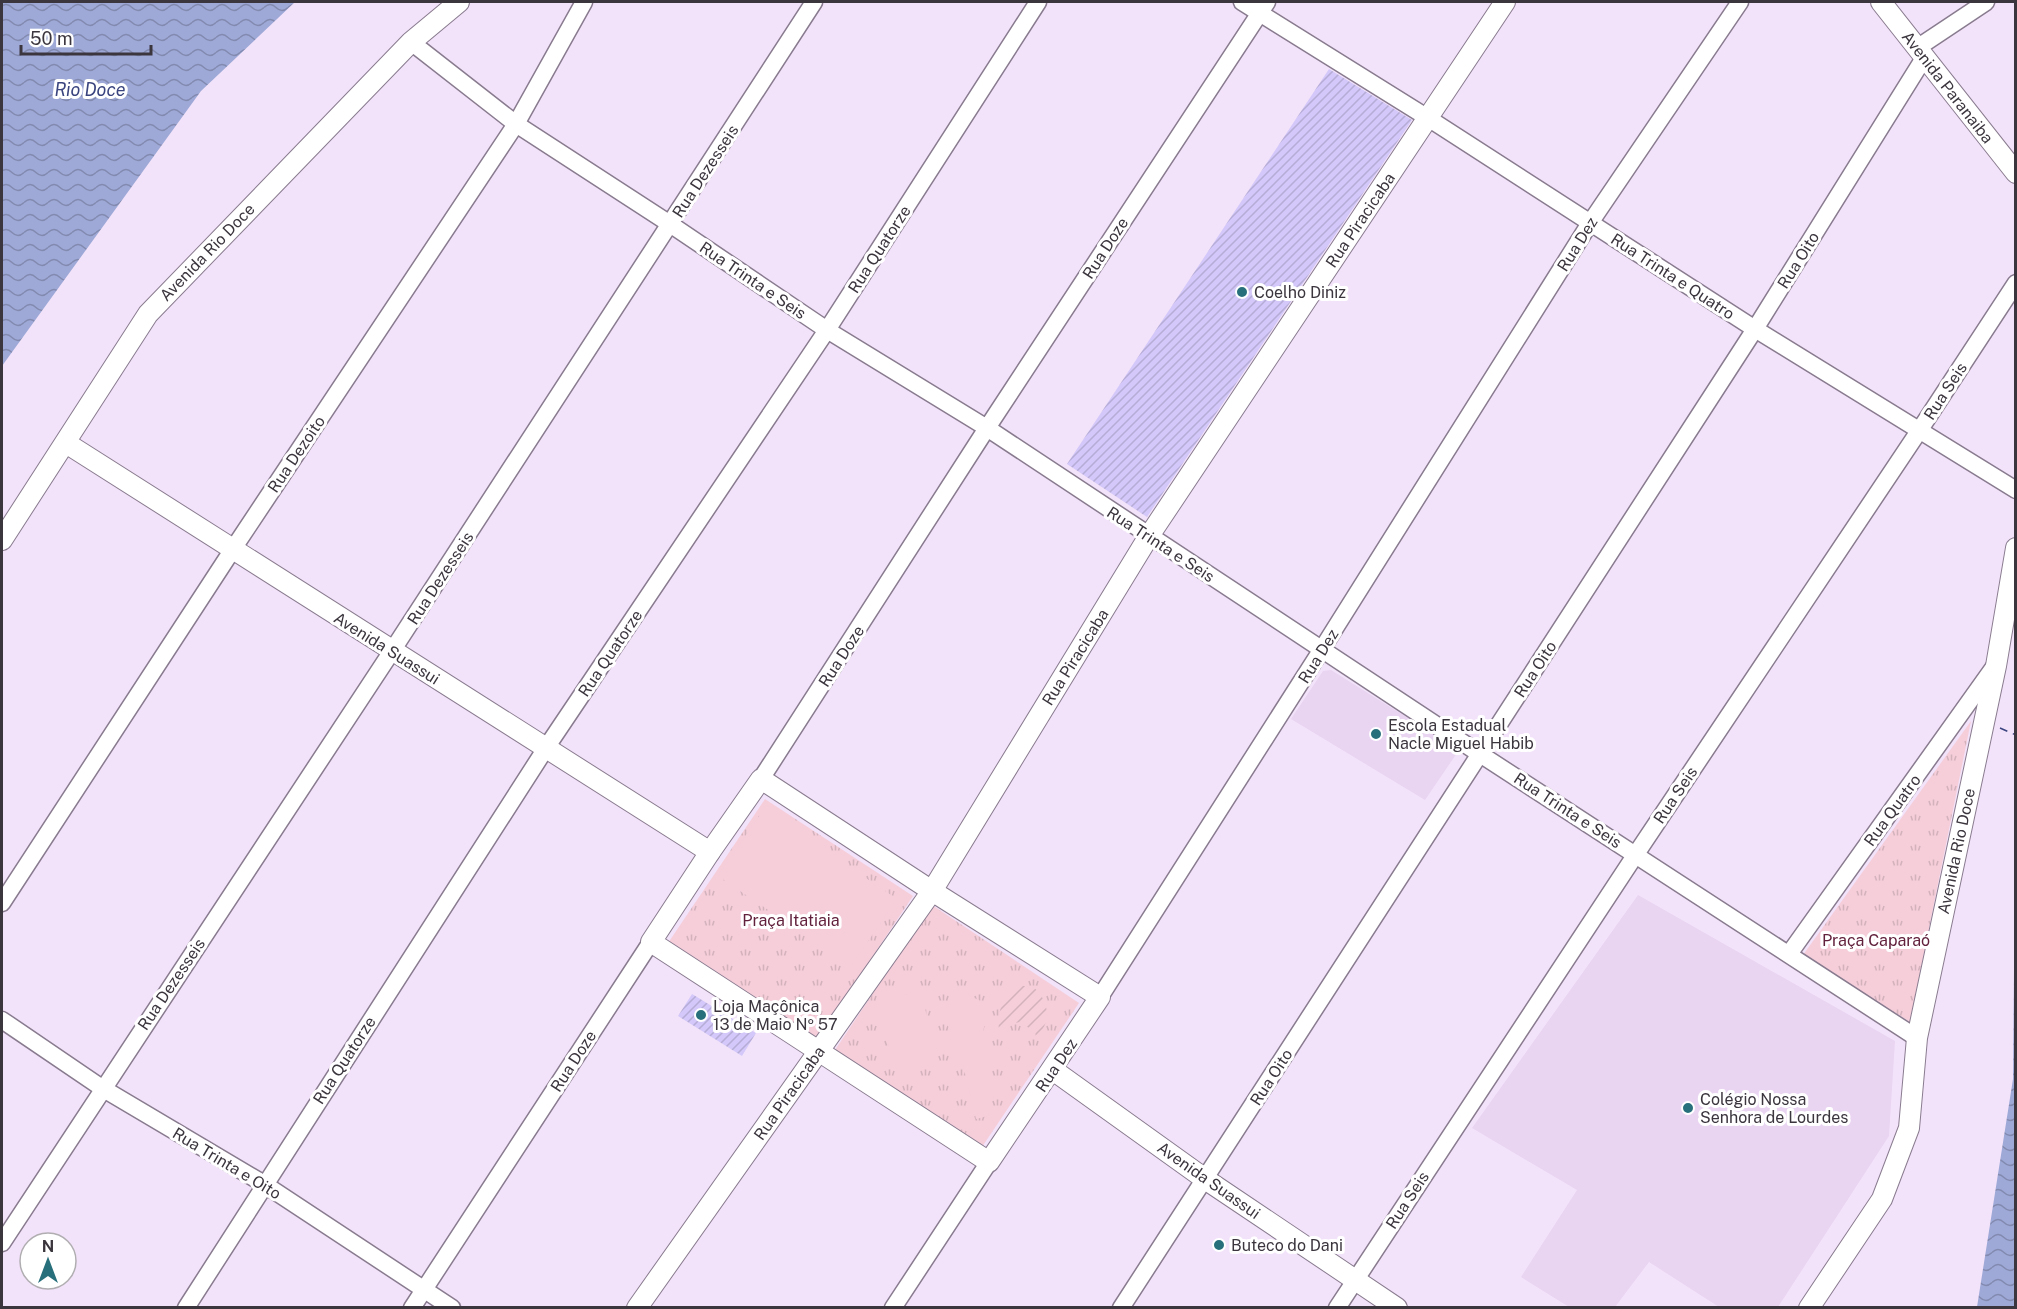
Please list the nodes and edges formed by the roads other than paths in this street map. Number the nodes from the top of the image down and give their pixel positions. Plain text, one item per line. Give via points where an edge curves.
1 (459, 2) edge
2 (584, 2) edge
3 (814, 2) edge
4 (1038, 2) edge
5 (1242, 2) edge
6 (1505, 2) edge
7 (1740, 2) edge
8 (1881, 2) edge
9 (1986, 2) edge
10 (1263, 7) edge
11 (411, 42) junction
12 (1920, 53) junction
13 (1428, 118) junction
14 (516, 124) junction
15 (2016, 172) edge
16 (1590, 223) junction
17 (670, 224) junction
18 (2016, 283) edge
19 (1755, 329) junction
20 (826, 330) junction
21 (987, 428) junction
22 (1919, 431) junction
23 (66, 442) junction
24 (2016, 490) edge
25 (1149, 536) junction
26 (2, 540) edge
27 (2016, 548) edge
28 (233, 549) junction
29 (1322, 649) junction
30 (392, 651) junction
31 (1995, 666) junction
32 (546, 748) junction
33 (1480, 754) junction
34 (761, 779) junction
35 (710, 852) junction
36 (1636, 854) junction
37 (932, 891) junction
38 (2, 903) edge
39 (651, 942) junction
40 (1789, 954) junction
41 (1100, 997) junction
42 (2, 1020) edge
43 (1917, 1038) junction
44 (819, 1051) junction
45 (1053, 1070) junction
46 (102, 1088) junction
47 (989, 1162) junction
48 (1205, 1179) junction
49 (264, 1184) junction
50 (2, 1243) edge
51 (1354, 1280) junction
52 (424, 1288) junction
53 (186, 1308) edge
54 (412, 1308) edge
55 (453, 1308) edge
56 (637, 1308) edge
57 (892, 1308) edge
58 (1121, 1308) edge
59 (1337, 1308) edge
60 (1397, 1308) edge
61 (1809, 1308) edge

1 - 11 street, Avenida Rio Doce
2 - 14 street, Rua Dezoito
3 - 17 street, Rua Dezesseis
4 - 20 street, Rua Quatorze
5 - 10 street, Rua Trinta e Quatro
6 - 13 street, Rua Piracicaba
7 - 16 street, Rua Dez
8 - 12 street, Avenida Paranaiba
9 - 12 street
10 - 13 street, Rua Trinta e Quatro
10 - 21 street, Rua Doze
11 - 14 street, Rua Trinta e Seis
11 - 23 street, Avenida Rio Doce via 148,314
12 - 15 street, Avenida Paranaiba
12 - 19 street, Rua Oito
13 - 16 street, Rua Trinta e Quatro
13 - 25 street, Rua Piracicaba
14 - 17 street, Rua Trinta e Seis
14 - 28 street, Rua Dezoito
16 - 19 street, Rua Trinta e Quatro
16 - 29 street, Rua Dez
17 - 20 street, Rua Trinta e Seis
17 - 30 street, Rua Dezesseis
18 - 22 street, Rua Seis
19 - 22 street, Rua Trinta e Quatro
19 - 33 street, Rua Oito
20 - 21 street, Rua Trinta e Seis
20 - 32 street, Rua Quatorze
21 - 25 street, Rua Trinta e Seis
21 - 34 street, Rua Doze
22 - 24 street, Rua Trinta e Quatro
22 - 36 street, Rua Seis
23 - 26 street, Avenida Rio Doce
23 - 28 street, Avenida Suassui
25 - 29 street, Rua Trinta e Seis
25 - 37 street, Rua Piracicaba
27 - 31 street, Avenida Rio Doce
28 - 30 street, Avenida Suassui
28 - 38 street, Rua Dezoito
29 - 33 street, Rua Trinta e Seis
29 - 41 street, Rua Dez
30 - 32 street, Avenida Suassui
30 - 46 street, Rua Dezesseis
31 - 40 street, Rua Quatro
31 - 43 street, Avenida Rio Doce
32 - 35 street, Avenida Suassui
32 - 49 street, Rua Quatorze
33 - 36 street, Rua Trinta e Seis
33 - 48 street, Rua Oito
34 - 35 street, Rua Doze
34 - 37 street
35 - 39 street, Rua Doze
36 - 40 street, Rua Trinta e Seis
36 - 51 street, Rua Seis
37 - 41 street
37 - 44 street, Rua Piracicaba
39 - 44 street
39 - 52 street, Rua Doze
40 - 43 street, Rua Trinta e Seis
41 - 45 street, Rua Dez
42 - 46 street, Rua Trinta e Oito
43 - 61 street, Avenida Rio Doce via 1909,1128 1882,1199
44 - 47 street
44 - 56 street, Rua Piracicaba
45 - 47 street, Rua Dez
45 - 48 street, Avenida Suassui
46 - 49 street, Rua Trinta e Oito
46 - 50 street, Rua Dezesseis
47 - 57 street, Rua Dez
48 - 51 street, Avenida Suassui
48 - 58 street, Rua Oito
49 - 52 street, Rua Trinta e Oito
49 - 53 street, Rua Quatorze
51 - 59 street, Rua Seis
51 - 60 street, Avenida Suassui
52 - 54 street, Rua Doze
52 - 55 street, Rua Trinta e Oito

